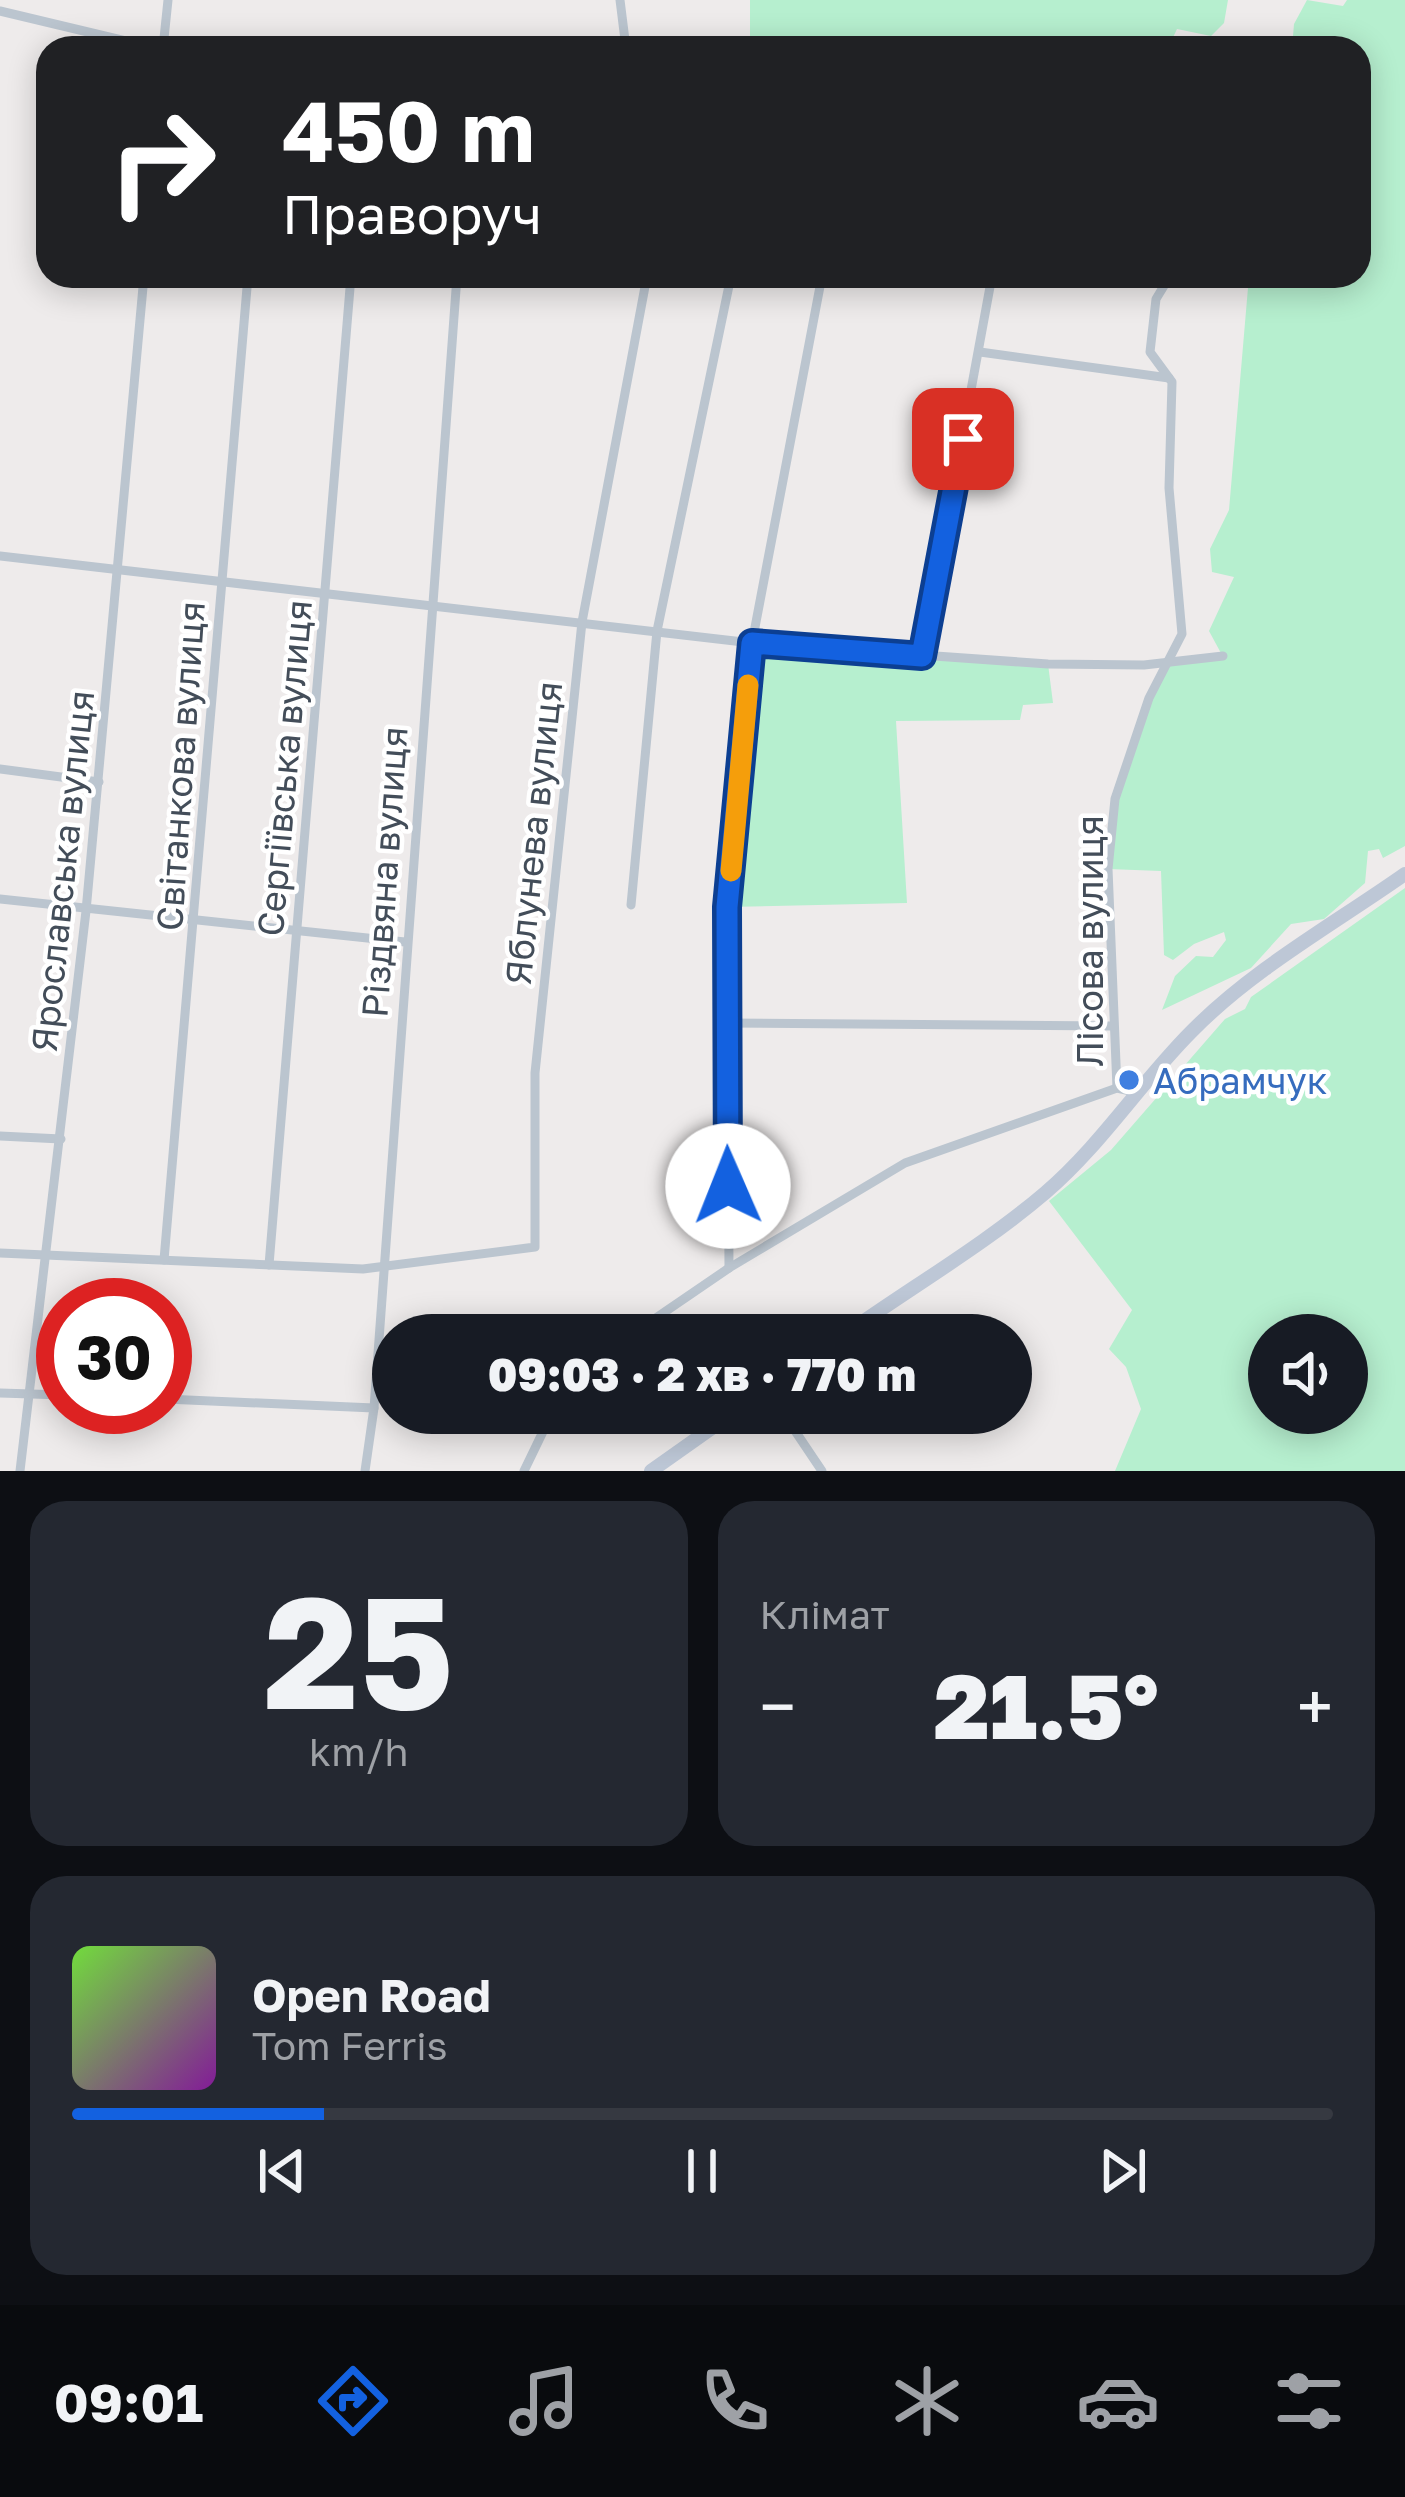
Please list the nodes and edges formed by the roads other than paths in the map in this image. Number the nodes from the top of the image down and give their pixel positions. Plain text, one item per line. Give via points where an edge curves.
1 (168, 0) edge
2 (620, 0) edge
3 (0, 10) edge
4 (109, 36) edge
5 (161, 36) edge
6 (624, 36) edge
7 (143, 288) edge
8 (247, 288) edge
9 (350, 288) edge
10 (456, 288) edge
11 (645, 288) edge
12 (728, 288) edge
13 (819, 288) edge
14 (990, 288) edge
15 (1162, 288) edge
16 (980, 352) junction
17 (1169, 378) junction
18 (0, 556) edge
19 (118, 570) junction
20 (222, 580) junction
21 (327, 592) junction
22 (430, 604) junction
23 (583, 622) junction
24 (657, 631) junction
25 (752, 643) junction
26 (922, 656) junction
27 (1223, 656) dead end
28 (1165, 664) junction
29 (0, 770) edge
30 (98, 782) junction
31 (1405, 874) edge
32 (0, 899) edge
33 (631, 904) dead end
34 (86, 911) junction
35 (196, 923) junction
36 (296, 932) junction
37 (405, 942) junction
38 (726, 1023) junction
39 (1111, 1026) junction
40 (1117, 1088) junction
41 (1135, 1092) junction
42 (0, 1136) edge
43 (61, 1139) junction
44 (0, 1253) edge
45 (46, 1256) junction
46 (164, 1260) junction
47 (382, 1264) junction
48 (269, 1265) junction
49 (729, 1268) junction
50 (379, 1314) edge
51 (662, 1314) edge
52 (874, 1314) edge
53 (0, 1393) edge
54 (29, 1394) junction
55 (36, 1394) edge
56 (192, 1400) edge
57 (372, 1408) edge
58 (372, 1422) edge
59 (542, 1434) edge
60 (704, 1434) edge
61 (797, 1434) edge
62 (20, 1471) edge
63 (365, 1471) edge
64 (524, 1471) edge
65 (651, 1471) edge
66 (821, 1471) edge

1 - 5 street
2 - 6 street
3 - 4 street
7 - 19 street, Ярославська вулиця
8 - 20 street, Світанкова вулиця
9 - 21 street, Сергіївська вулиця
10 - 22 street, Різдвяна вулиця
11 - 23 street, Яблунева вулиця
12 - 24 street
13 - 25 street
14 - 16 street
15 - 17 street, Лісова вулиця via 1150,352
16 - 17 street
16 - 26 street
17 - 28 street, Лісова вулиця via 1182,634
18 - 19 street
19 - 20 street
19 - 30 street, Ярославська вулиця
20 - 21 street
20 - 35 street, Світанкова вулиця
21 - 22 street
21 - 36 street, Сергіївська вулиця
22 - 23 street
22 - 37 street, Різдвяна вулиця
23 - 24 street
23 - 47 street, Яблунева вулиця via 535,1073 537,1243
24 - 25 street
24 - 33 street
25 - 26 street
25 - 38 street via 727,907
26 - 28 street
27 - 28 street
28 - 39 street, Лісова вулиця via 1115,799
29 - 30 street
30 - 34 street, Ярославська вулиця
31 - 41 main road via 1232,995
32 - 34 street
34 - 35 street
34 - 43 street, Ярославська вулиця
35 - 36 street
35 - 46 street, Світанкова вулиця
36 - 37 street
36 - 48 street, Сергіївська вулиця
37 - 47 street, Різдвяна вулиця
38 - 39 street
38 - 49 street
39 - 40 street, Лісова вулиця
40 - 41 street
40 - 49 street via 905,1163
41 - 52 main road via 1120,1118 1044,1194
42 - 43 street
43 - 45 street, Ярославська вулиця
44 - 45 street
45 - 46 street
45 - 54 street, Ярославська вулиця
46 - 48 street
47 - 48 street
47 - 50 street, Різдвяна вулиця
49 - 51 street
53 - 54 street
54 - 55 street
54 - 62 street, Ярославська вулиця
56 - 57 street
58 - 63 street, Різдвяна вулиця
59 - 64 street
60 - 65 main road
61 - 66 street

